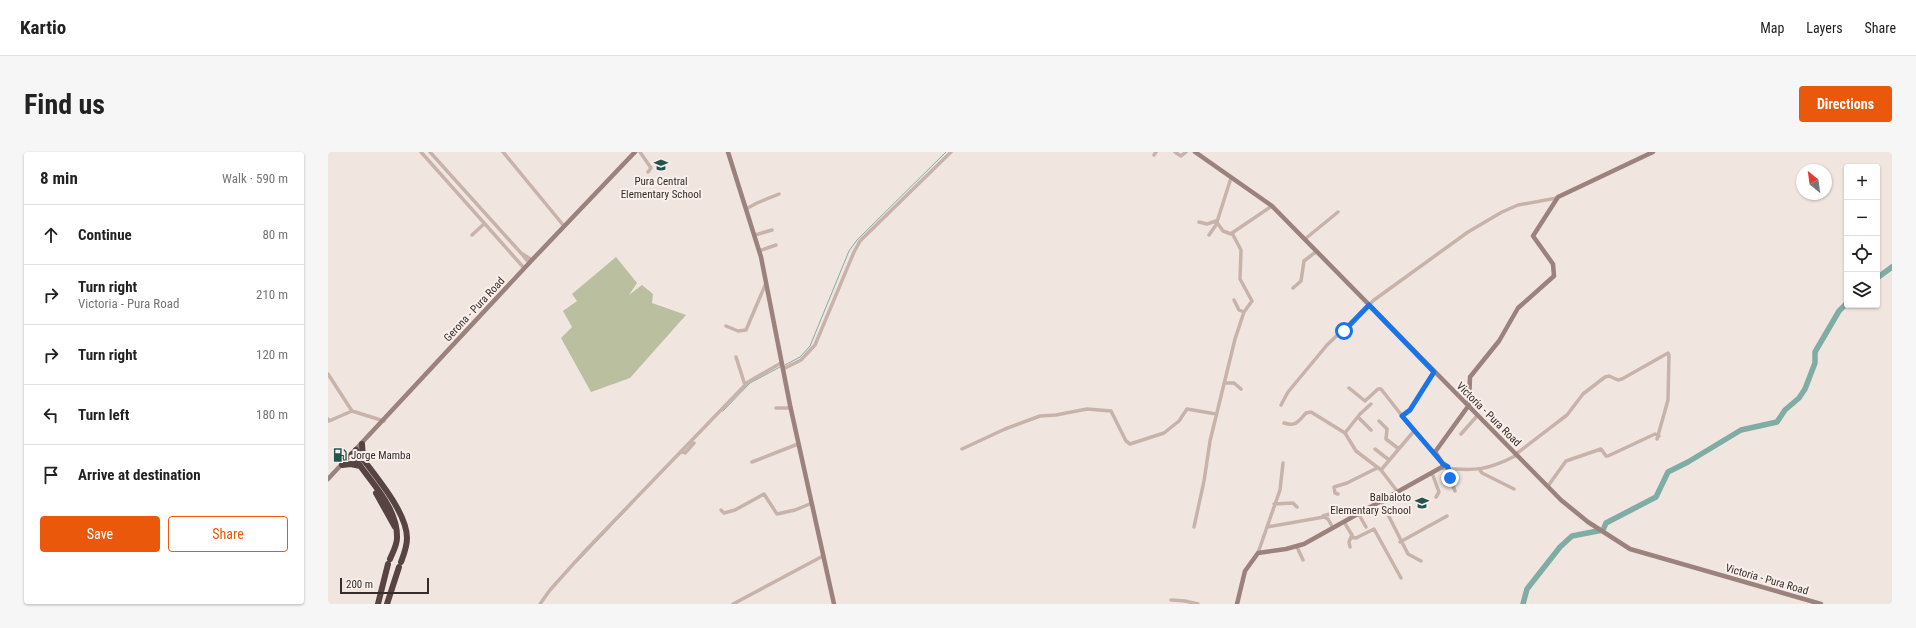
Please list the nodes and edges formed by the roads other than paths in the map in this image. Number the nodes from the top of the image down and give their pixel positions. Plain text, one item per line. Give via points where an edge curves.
1 (421, 152) edge
2 (430, 152) edge
3 (503, 152) edge
4 (635, 152) edge
5 (640, 152) edge
6 (728, 152) edge
7 (951, 152) edge
8 (1175, 152) edge
9 (1186, 152) edge
10 (1653, 152) edge
11 (1199, 153) edge
12 (648, 172) dead end
13 (1231, 178) junction
14 (779, 194) dead end
15 (1557, 198) junction
16 (1272, 206) junction
17 (746, 209) junction
18 (1338, 212) dead end
19 (1199, 222) dead end
20 (1217, 222) junction
21 (484, 224) junction
22 (564, 226) junction
23 (772, 230) dead end
24 (1231, 234) junction
25 (472, 235) dead end
26 (755, 235) junction
27 (1208, 235) dead end
28 (1305, 239) junction
29 (776, 245) dead end
30 (759, 251) junction
31 (1317, 251) junction
32 (530, 262) junction
33 (524, 268) junction
34 (766, 282) junction
35 (1293, 288) dead end
36 (1234, 300) dead end
37 (1369, 305) junction
38 (1244, 312) junction
39 (726, 326) dead end
40 (736, 357) dead end
41 (781, 363) junction
42 (783, 369) junction
43 (1434, 372) junction
44 (328, 374) edge
45 (1225, 383) junction
46 (745, 385) junction
47 (1349, 388) dead end
48 (1241, 389) dead end
49 (1371, 404) dead end
50 (1281, 405) dead end
51 (1468, 407) junction
52 (776, 408) dead end
53 (791, 408) junction
54 (352, 411) junction
55 (1216, 414) junction
56 (1402, 416) junction
57 (1478, 416) junction
58 (1358, 417) junction
59 (328, 419) edge
60 (384, 421) junction
61 (1379, 421) dead end
62 (1284, 423) dead end
63 (1371, 430) dead end
64 (1414, 430) junction
65 (1345, 433) junction
66 (1461, 434) dead end
67 (694, 443) dead end
68 (362, 444) junction
69 (798, 444) junction
70 (962, 449) dead end
71 (1375, 449) dead end
72 (1398, 449) junction
73 (354, 452) junction
74 (682, 452) junction
75 (1435, 453) junction
76 (1516, 455) junction
77 (363, 460) junction
78 (1389, 460) junction
79 (752, 462) dead end
80 (1283, 463) dead end
81 (342, 465) junction
82 (360, 466) junction
83 (1442, 466) junction
84 (1377, 468) junction
85 (1448, 468) junction
86 (1381, 470) junction
87 (1480, 470) junction
88 (1432, 473) junction
89 (328, 479) edge
90 (1548, 486) junction
91 (1514, 490) dead end
92 (1397, 491) junction
93 (1455, 491) dead end
94 (1338, 494) dead end
95 (1436, 497) dead end
96 (1381, 501) junction
97 (812, 503) junction
98 (1274, 504) junction
99 (1297, 507) dead end
100 (721, 510) dead end
101 (1340, 511) dead end
102 (1358, 513) junction
103 (1447, 516) dead end
104 (1315, 519) junction
105 (1344, 522) junction
106 (1194, 527) dead end
107 (1266, 527) junction
108 (1366, 527) dead end
109 (1333, 528) junction
110 (1351, 537) junction
111 (1400, 542) junction
112 (1297, 547) junction
113 (1350, 547) dead end
114 (1258, 552) junction
115 (824, 556) junction
116 (1303, 560) dead end
117 (1421, 561) dead end
118 (1401, 578) dead end
119 (1171, 600) dead end
120 (378, 604) edge
121 (387, 604) edge
122 (540, 604) edge
123 (733, 604) edge
124 (834, 604) edge
125 (1198, 604) edge
126 (1237, 604) edge
127 (1821, 604) edge

1 - 21 street
2 - 32 street
3 - 22 street
4 - 22 main road, Gerona - Pura Road
5 - 12 street via 651,168
6 - 17 main road
7 - 42 street via 860,241 815,345 801,360
8 - 9 street via 1181,156
10 - 15 main road
11 - 13 main road, Victoria - Pura Road
13 - 16 main road, Victoria - Pura Road
13 - 20 street
14 - 17 street
15 - 37 street via 1518,205 1491,218
15 - 51 main road via 1533,236 1553,264 1554,276 1518,308 1499,341 1470,377
16 - 24 street
16 - 28 main road, Victoria - Pura Road
17 - 26 main road
18 - 28 street
19 - 20 street
20 - 24 street via 1225,232
20 - 27 street
21 - 25 street
21 - 33 street
22 - 32 main road, Gerona - Pura Road
23 - 26 street
24 - 38 street via 1241,250 1240,279 1252,302
26 - 30 main road
28 - 31 main road, Victoria - Pura Road
29 - 30 street
30 - 34 main road
31 - 35 street via 1304,261 1301,281
31 - 37 main road, Victoria - Pura Road
32 - 33 main road, Gerona - Pura Road
33 - 60 main road, Gerona - Pura Road
34 - 39 street via 746,330 738,331
34 - 41 main road
36 - 38 street via 1239,310
37 - 43 main road, Victoria - Pura Road
37 - 50 street via 1327,345 1288,392
38 - 45 street
40 - 46 street
41 - 42 main road
41 - 46 street
42 - 53 main road
43 - 51 main road, Victoria - Pura Road
43 - 56 street via 1410,410
44 - 54 street
45 - 48 street via 1234,383
45 - 55 street
46 - 74 street
47 - 56 street via 1365,401 1379,388
49 - 58 street
51 - 57 main road, Victoria - Pura Road
51 - 75 main road
52 - 53 street
53 - 69 main road
54 - 59 street via 330,422
54 - 60 street
55 - 70 street via 1187,409 1179,421 1164,433 1130,444 1126,442 1111,410 1087,409 1040,416
55 - 106 street
56 - 64 street
57 - 66 street
57 - 76 main road, Victoria - Pura Road
58 - 63 street
58 - 65 street
60 - 68 main road, Gerona - Pura Road
61 - 72 street via 1387,429 1386,439
62 - 65 street via 1296,424 1306,413 1311,412
64 - 72 street
64 - 75 street
65 - 84 street via 1356,451
67 - 74 street via 686,453
68 - 73 main road, Gerona - Pura Road
68 - 77 highway
69 - 79 street
69 - 97 main road
71 - 78 street
72 - 78 street
73 - 77 highway
73 - 81 main road, Gerona - Pura Road
73 - 82 highway
74 - 122 street via 585,551
75 - 83 main road
76 - 87 street
76 - 90 main road, Victoria - Pura Road
76 - 90 street via 1567,415 1583,394 1605,377 1622,379 1668,353 1668,400 1658,437 1655,434 1608,456 1601,449 1574,457 1566,461
77 - 121 highway via 404,520 407,540
78 - 86 street
80 - 98 street via 1280,490
81 - 82 highway
81 - 89 main road, Gerona - Pura Road
82 - 120 highway via 384,499 394,520 398,539 389,561
83 - 85 street
83 - 88 main road
84 - 86 street
84 - 94 street via 1333,488 1335,494
85 - 87 street
85 - 93 street
86 - 92 street
87 - 91 street
88 - 92 main road
88 - 95 street via 1439,492
90 - 127 main road, Victoria - Pura Road via 1594,527 1630,549
92 - 96 main road
96 - 102 main road
96 - 111 street
97 - 100 street via 777,514 763,494 735,510 724,513
97 - 115 main road
98 - 99 street via 1293,503
98 - 107 street
101 - 104 street
102 - 105 main road
102 - 108 street
103 - 111 street
104 - 107 street
104 - 109 street via 1327,518
105 - 109 main road
105 - 110 street
107 - 114 street
109 - 112 main road
110 - 113 street
110 - 118 street via 1356,538 1374,529
111 - 117 street via 1410,556
112 - 114 main road
112 - 116 street
114 - 126 main road via 1245,571
115 - 123 street
115 - 124 main road
119 - 125 street via 1185,600

